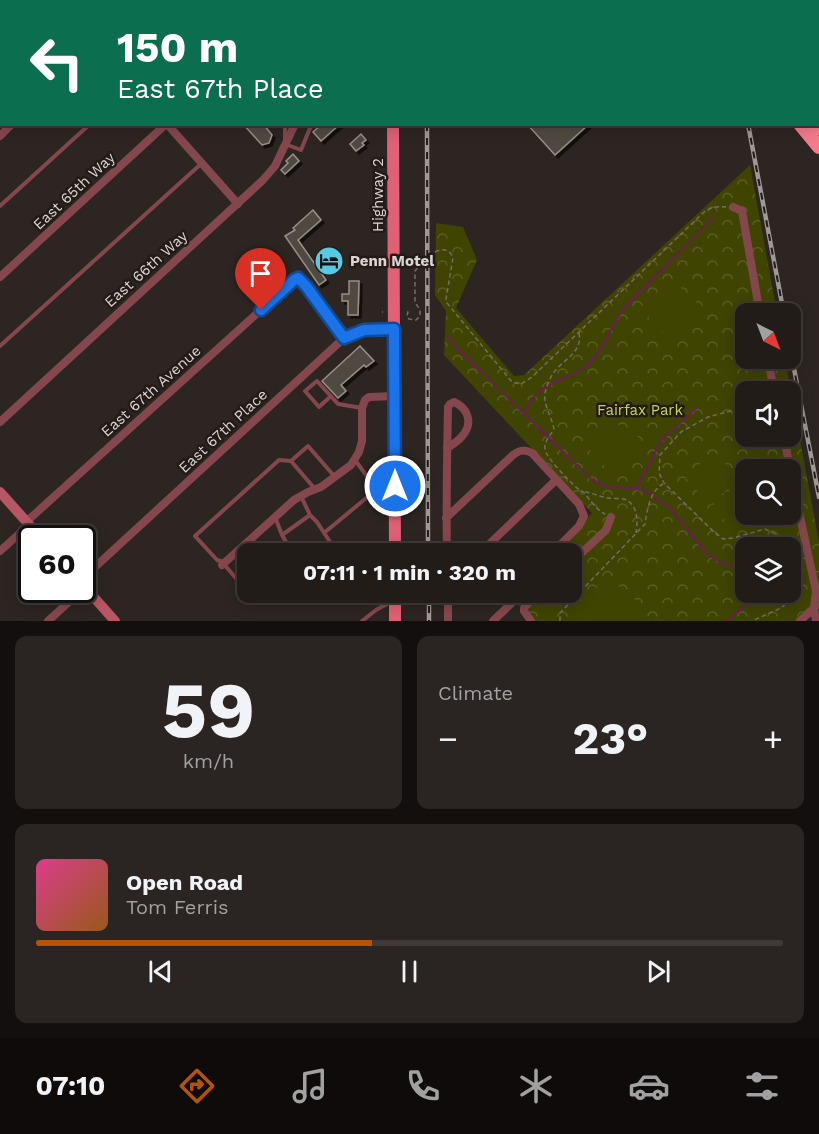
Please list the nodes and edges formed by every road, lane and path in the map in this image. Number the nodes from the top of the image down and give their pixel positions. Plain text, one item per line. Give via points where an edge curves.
1 (88, 126) edge
2 (165, 126) edge
3 (169, 126) edge
4 (285, 126) edge
5 (294, 126) edge
6 (312, 126) edge
7 (393, 126) edge
8 (802, 126) edge
9 (285, 144) junction
10 (819, 147) edge
11 (202, 163) junction
12 (238, 204) junction
13 (0, 206) edge
14 (733, 207) joint
15 (435, 252) dead end
16 (420, 265) dead end
17 (0, 277) edge
18 (758, 303) edge
19 (406, 312) dead end
20 (394, 329) junction
21 (578, 332) junction
22 (344, 338) junction
23 (0, 346) edge
24 (331, 396) junction
25 (395, 396) junction
26 (362, 408) junction
27 (735, 410) edge
28 (0, 422) edge
29 (447, 448) junction
30 (356, 460) junction
31 (291, 461) junction
32 (335, 477) junction
33 (556, 480) junction
34 (664, 483) junction
35 (315, 489) junction
36 (0, 492) edge
37 (584, 492) junction
38 (301, 496) junction
39 (310, 515) junction
40 (275, 517) junction
41 (611, 517) joint
42 (446, 519) junction
43 (801, 521) edge
44 (28, 523) junction
45 (324, 533) junction
46 (636, 534) junction
47 (282, 535) junction
48 (287, 543) edge
49 (331, 543) edge
50 (395, 543) edge
51 (447, 543) edge
52 (490, 543) edge
53 (562, 543) edge
54 (0, 551) edge
55 (582, 553) edge
56 (223, 563) junction
57 (96, 574) edge
58 (237, 580) edge
59 (96, 600) edge
60 (66, 603) edge
61 (385, 603) edge
62 (395, 603) edge
63 (448, 603) edge
64 (512, 603) edge
65 (528, 603) edge
66 (816, 606) edge
67 (48, 621) edge
68 (115, 621) edge
69 (362, 621) edge
70 (395, 621) edge
71 (448, 621) edge
72 (493, 621) edge
73 (531, 621) edge
74 (560, 621) edge
75 (752, 621) edge
76 (800, 621) edge
77 (816, 621) edge

1 - 13 lane
2 - 17 street, East 65th Way
3 - 11 street
4 - 9 lane
5 - 9 street, East 66th Way
6 - 9 lane via 301,150
7 - 20 main road, Highway 2
8 - 10 highway
9 - 12 street, East 66th Way via 272,171
11 - 12 street
11 - 23 lane
12 - 28 street, East 66th Way
14 - 18 street via 742,211
14 - 21 path via 717,206 703,213
15 - 21 path via 448,250 453,258 447,303 512,382 521,384 532,377
16 - 19 path via 415,271 415,302 420,316 413,320
20 - 22 street, East 67th Place via 364,330
20 - 25 main road, Highway 2
21 - 37 path via 577,349 548,382 546,405 554,429 545,447 547,455
22 - 44 street, East 67th Avenue via 306,286 298,278 294,280
22 - 57 street, East 67th Place
24 - 24 lane via 317,381 305,391 319,407
24 - 26 lane via 338,404
25 - 26 street via 369,397
25 - 50 main road, Highway 2
26 - 30 street via 362,441
27 - 34 path via 708,417 681,432 660,454 659,472
29 - 29 street via 448,408 454,402 467,414 469,425 464,435
29 - 42 street
30 - 32 street
30 - 45 lane via 372,492
31 - 32 lane via 308,446
31 - 35 lane
31 - 56 lane via 279,460 195,537
32 - 35 street
33 - 42 street via 532,453 520,450
33 - 52 street
33 - 53 street via 579,504 584,516
34 - 46 path via 659,485 645,524
34 - 75 path via 723,539 765,529 782,537 796,552 801,580 794,596 781,608
35 - 38 street
36 - 44 street
37 - 41 path via 599,512
37 - 46 path via 631,504 638,519
38 - 39 lane
38 - 40 street
39 - 45 lane
39 - 47 lane
40 - 47 lane
40 - 56 street
41 - 55 street via 606,530
42 - 51 street
43 - 66 street
44 - 54 street, East 67th Avenue
45 - 49 lane
46 - 74 path via 560,613
47 - 48 lane
56 - 58 lane
59 - 68 street
60 - 67 street, East 67th Place
61 - 69 lane
62 - 70 main road
63 - 71 street
64 - 72 street
65 - 73 street via 524,611
66 - 76 street
66 - 77 street

